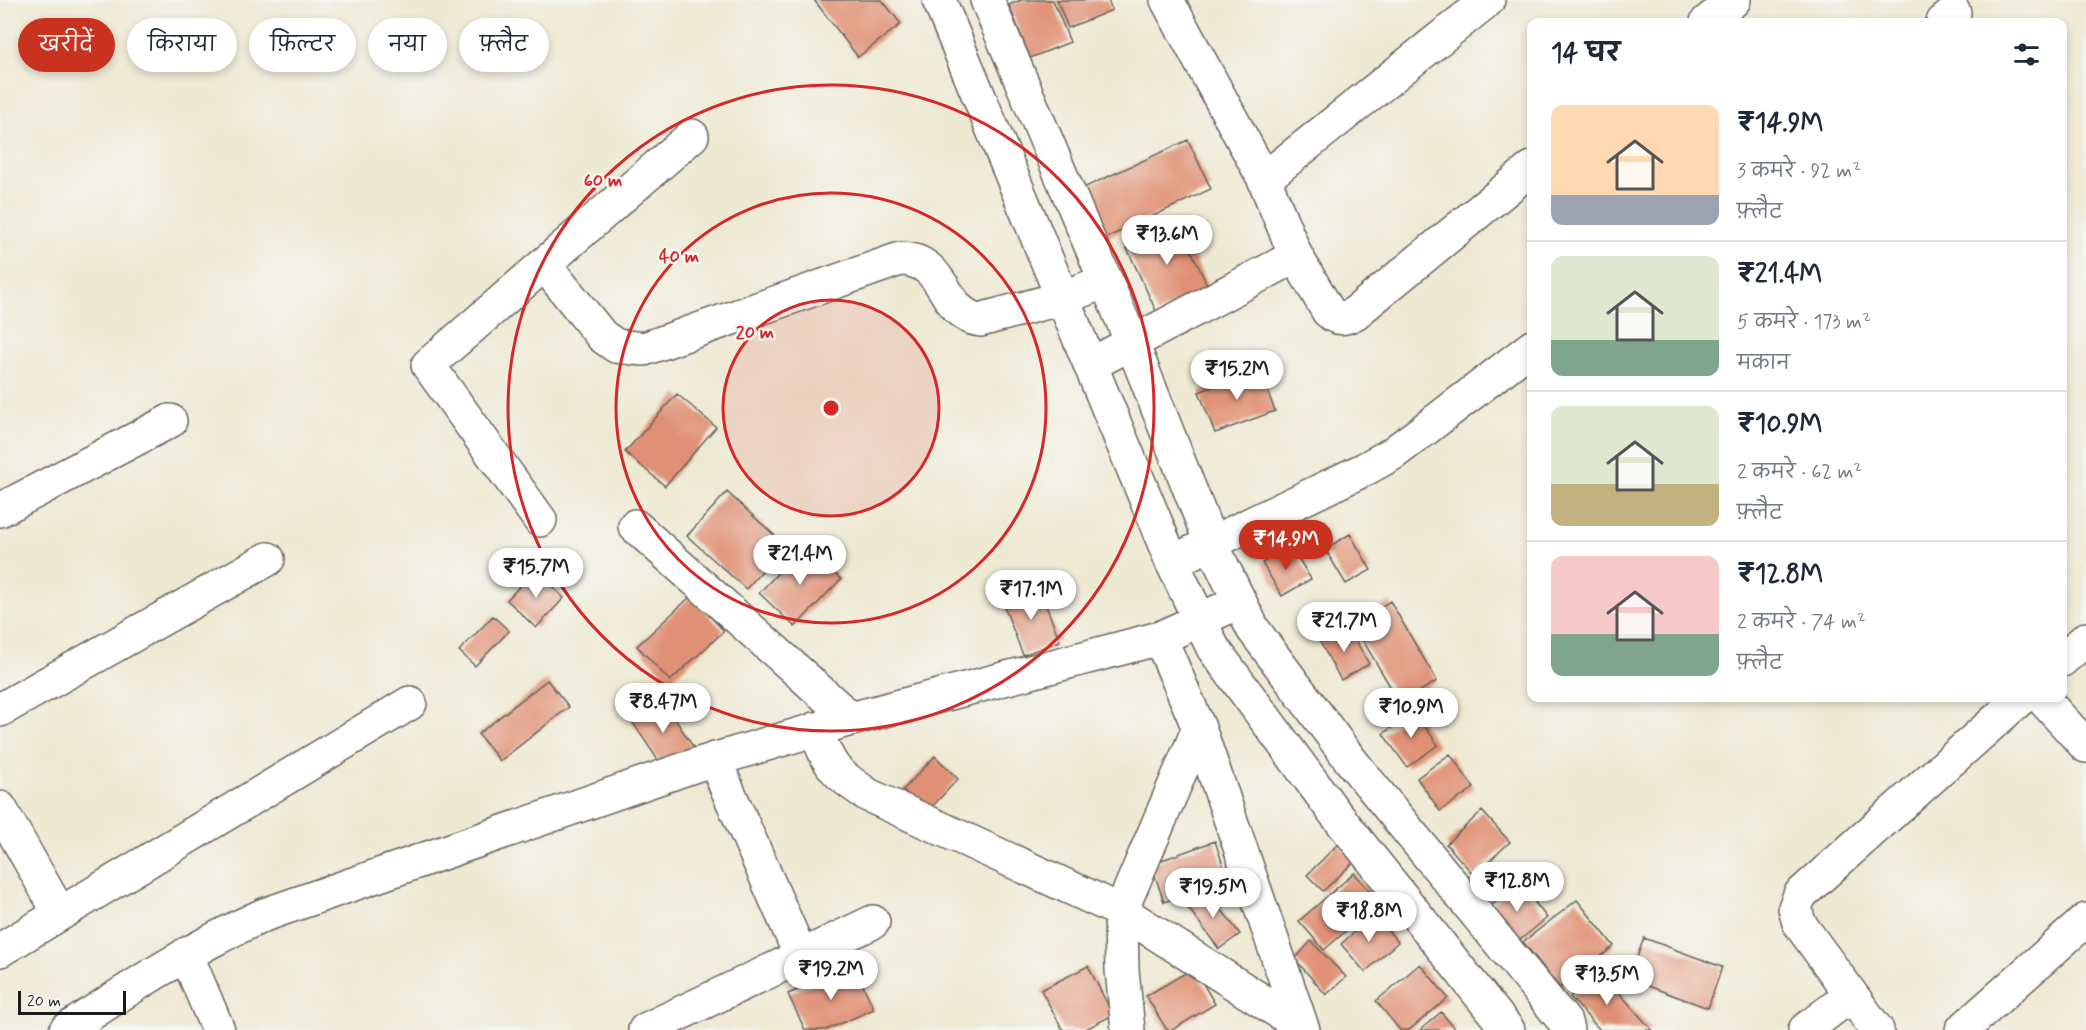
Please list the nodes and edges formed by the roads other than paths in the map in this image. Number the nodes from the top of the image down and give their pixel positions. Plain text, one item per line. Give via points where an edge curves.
1 (939, 0) edge
2 (987, 0) edge
3 (1488, 0) edge
4 (1734, 0) edge
5 (1176, 4) edge
6 (1712, 18) edge
7 (692, 136) dead end
8 (1527, 172) edge
9 (1264, 179) junction
10 (1296, 256) junction
11 (544, 264) junction
12 (1106, 281) junction
13 (1062, 298) junction
14 (1132, 343) junction
15 (1527, 351) edge
16 (1090, 365) junction
17 (170, 421) dead end
18 (0, 510) edge
19 (540, 520) dead end
20 (635, 526) dead end
21 (1210, 543) junction
22 (268, 559) dead end
23 (1172, 562) junction
24 (1239, 602) junction
25 (1201, 620) junction
26 (1160, 638) junction
27 (2086, 639) edge
28 (2067, 656) edge
29 (2017, 702) edge
30 (2046, 702) edge
31 (410, 703) dead end
32 (0, 710) edge
33 (851, 719) junction
34 (1199, 728) junction
35 (815, 729) junction
36 (2086, 746) edge
37 (714, 759) junction
38 (0, 808) edge
39 (1121, 911) junction
40 (60, 914) junction
41 (2086, 921) edge
42 (873, 922) dead end
43 (0, 950) edge
44 (186, 954) junction
45 (801, 956) junction
46 (1851, 995) junction
47 (1302, 1028) edge
48 (66, 1030) edge
49 (218, 1030) edge
50 (645, 1030) edge
51 (1128, 1030) edge
52 (1508, 1030) edge
53 (1567, 1030) edge
54 (1805, 1030) edge
55 (1877, 1030) edge
56 (1962, 1030) edge

1 - 13 street
2 - 12 street
3 - 9 street
4 - 6 street
5 - 9 street
7 - 11 street
8 - 10 street via 1345,319 1334,317 1328,310
9 - 10 street
10 - 14 street
11 - 13 street via 602,336 628,349 644,350 900,259 913,259 928,266 962,313 971,319 991,318
11 - 19 street via 428,364
12 - 13 street
12 - 14 street
13 - 16 street
14 - 16 street
14 - 21 street
15 - 21 street via 1392,454
16 - 23 street
17 - 18 street
20 - 33 street
21 - 23 street
21 - 24 street
22 - 32 street
23 - 25 street
24 - 25 street
24 - 53 street via 1253,629 1352,762
25 - 26 street
25 - 52 street via 1213,648 1335,813
26 - 33 street
26 - 34 street
27 - 28 street
29 - 46 street via 1800,895 1795,908 1799,923
30 - 36 street
31 - 40 street
33 - 35 street
34 - 39 street
34 - 47 street
35 - 37 street
35 - 39 street via 829,763 868,795
37 - 44 street via 264,915
37 - 45 street
38 - 40 street
39 - 47 street
39 - 51 street
40 - 43 street
41 - 56 street
42 - 45 street
44 - 48 street
44 - 49 street
45 - 50 street
46 - 54 street
46 - 55 street

